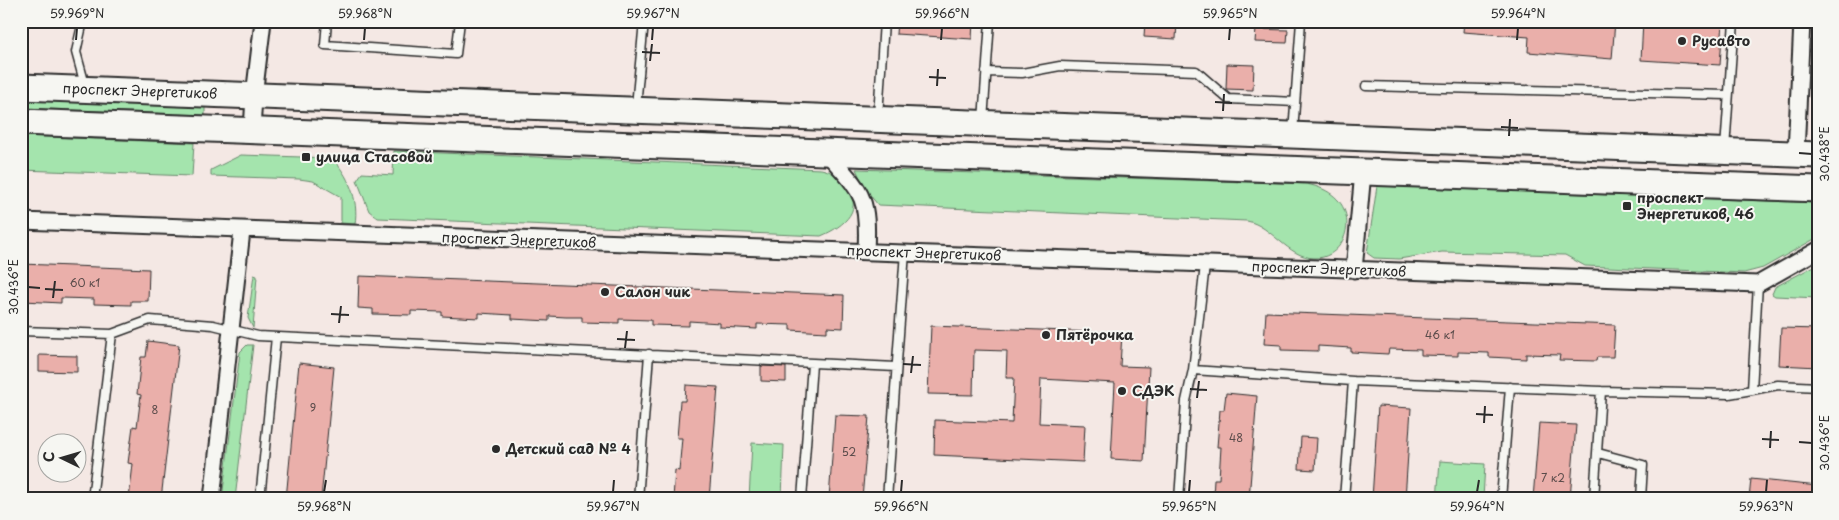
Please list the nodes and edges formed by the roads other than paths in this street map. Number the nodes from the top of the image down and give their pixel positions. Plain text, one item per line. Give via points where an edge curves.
1 (83, 21) edge
2 (263, 21) edge
3 (327, 21) edge
4 (460, 21) edge
5 (644, 21) edge
6 (884, 21) edge
7 (990, 21) edge
8 (1301, 21) edge
9 (1734, 21) edge
10 (1802, 21) edge
11 (986, 72) junction
12 (1366, 86) dead end
13 (21, 87) edge
14 (87, 89) junction
15 (1727, 95) junction
16 (254, 96) junction
17 (1295, 102) junction
18 (636, 110) junction
19 (878, 119) junction
20 (21, 122) edge
21 (983, 123) junction
22 (252, 131) junction
23 (1293, 135) junction
24 (1724, 151) junction
25 (826, 152) junction
26 (1807, 154) edge
27 (1363, 172) junction
28 (1818, 189) edge
29 (21, 221) edge
30 (242, 230) junction
31 (1818, 250) edge
32 (866, 251) junction
33 (905, 252) junction
34 (1205, 266) junction
35 (1354, 270) junction
36 (1758, 284) junction
37 (233, 330) junction
38 (21, 331) edge
39 (112, 334) junction
40 (276, 337) junction
41 (649, 354) junction
42 (812, 364) junction
43 (896, 368) junction
44 (1193, 370) junction
45 (1353, 381) junction
46 (1510, 387) junction
47 (1818, 387) edge
48 (1752, 390) junction
49 (1601, 391) junction
50 (1598, 453) junction
51 (92, 499) edge
52 (212, 499) edge
53 (260, 499) edge
54 (638, 499) edge
55 (802, 499) edge
56 (887, 499) edge
57 (1180, 499) edge
58 (1344, 499) edge
59 (1501, 499) edge
60 (1594, 499) edge
61 (1641, 499) edge

1 - 14 lane via 76,52
2 - 16 street
3 - 4 lane via 325,45 456,54
5 - 18 lane
6 - 19 lane
7 - 11 lane
8 - 17 lane
9 - 15 lane
10 - 26 street
11 - 17 lane via 1022,73 1060,66 1196,71 1228,99
11 - 21 lane
12 - 15 lane
13 - 14 main road, проспект Энергетиков
14 - 16 main road, проспект Энергетиков
15 - 24 lane
16 - 18 main road, проспект Энергетиков
16 - 22 street
17 - 23 lane
18 - 19 main road, проспект Энергетиков
19 - 21 main road, проспект Энергетиков
20 - 22 main road
21 - 23 main road, проспект Энергетиков
22 - 25 main road
23 - 24 main road, проспект Энергетиков
24 - 26 main road, проспект Энергетиков
25 - 27 main road
25 - 32 street via 858,188 870,214
27 - 28 main road
27 - 35 street
29 - 30 street, проспект Энергетиков
30 - 32 street, проспект Энергетиков
30 - 37 street
31 - 36 street
32 - 33 street, проспект Энергетиков
33 - 34 street, проспект Энергетиков
33 - 43 lane
34 - 35 street, проспект Энергетиков
34 - 44 lane
35 - 36 street, проспект Энергетиков
36 - 48 lane
37 - 39 lane via 213,325 150,320
37 - 40 lane
37 - 52 street
38 - 39 lane
39 - 51 lane
40 - 41 lane
40 - 53 lane
41 - 42 lane
41 - 54 lane
42 - 43 lane
42 - 55 lane
43 - 56 lane
44 - 45 lane
44 - 57 lane via 1186,401
45 - 46 lane
45 - 58 lane
46 - 49 lane
46 - 59 lane
47 - 48 lane via 1778,385
48 - 49 lane via 1729,394
49 - 50 lane
50 - 60 lane
50 - 61 lane via 1643,465

